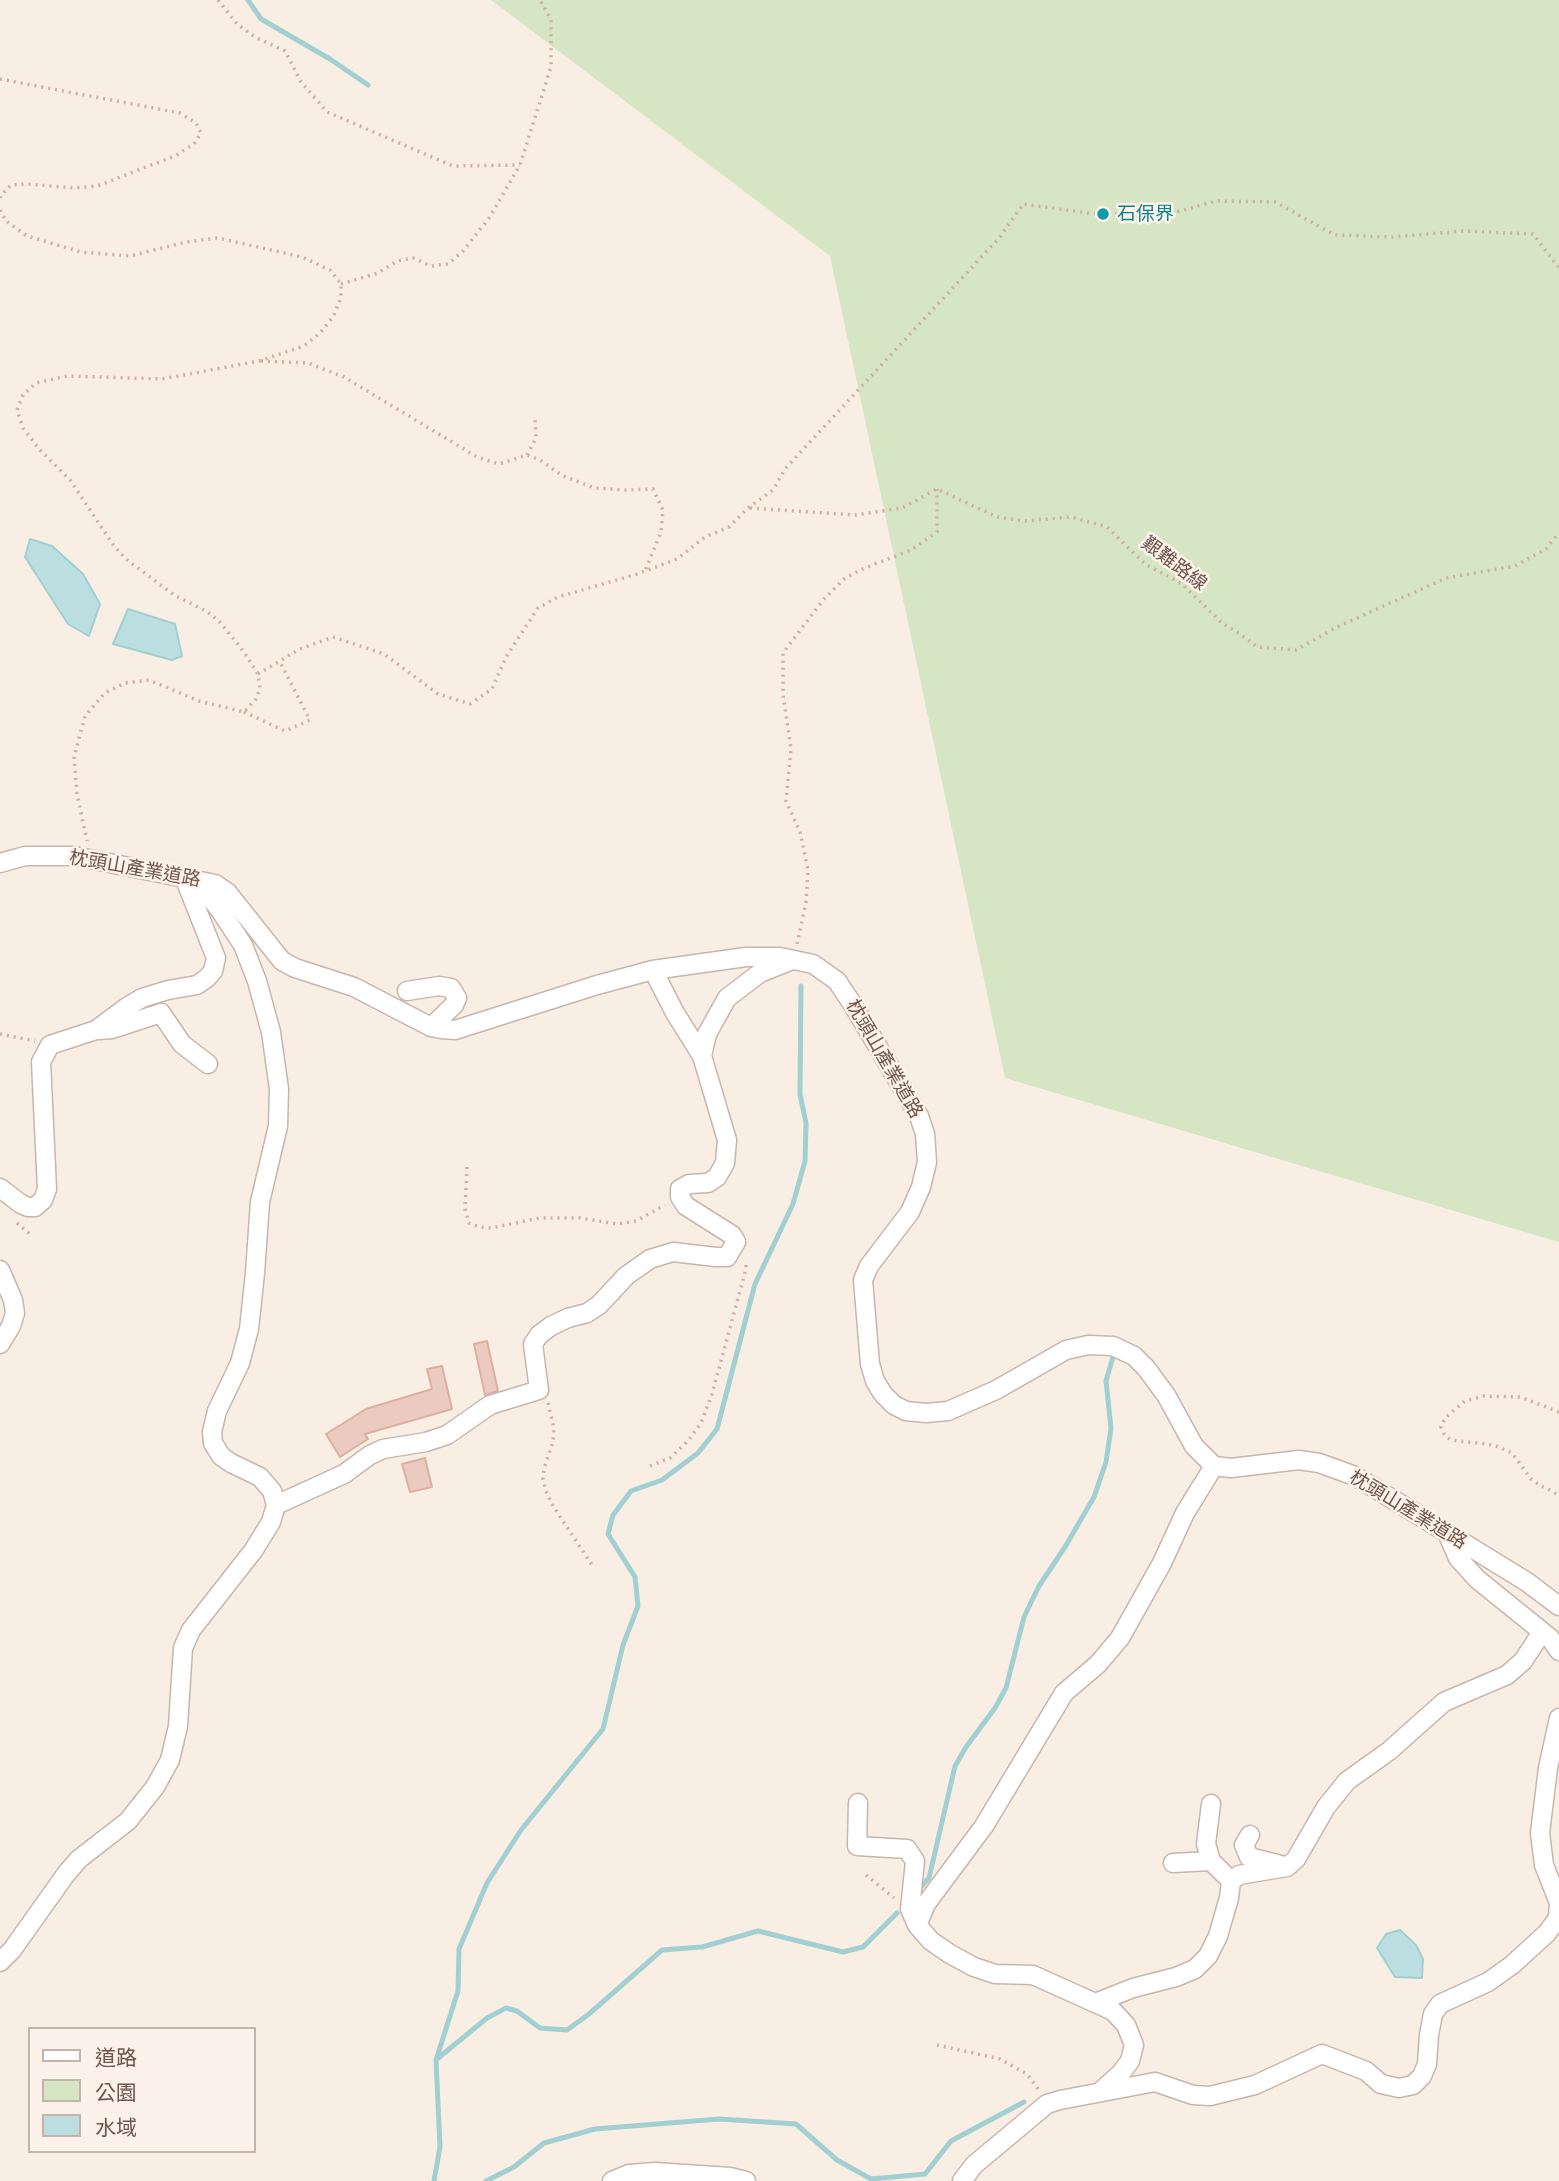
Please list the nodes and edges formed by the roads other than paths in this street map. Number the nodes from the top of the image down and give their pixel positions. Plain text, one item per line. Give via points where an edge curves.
1 (0, 863) edge
2 (190, 879) junction
3 (793, 960) junction
4 (653, 970) junction
5 (407, 991) dead end
6 (431, 1027) junction
7 (96, 1030) junction
8 (702, 1056) junction
9 (208, 1064) dead end
10 (0, 1188) edge
11 (0, 1270) edge
12 (0, 1344) edge
13 (1214, 1466) junction
14 (276, 1505) junction
15 (1447, 1532) junction
16 (1559, 1606) edge
17 (1542, 1632) junction
18 (1559, 1651) edge
19 (1559, 1718) edge
20 (858, 1803) dead end
21 (1211, 1804) dead end
22 (1250, 1835) dead end
23 (1211, 1861) junction
24 (1173, 1863) dead end
25 (1287, 1867) junction
26 (1231, 1881) junction
27 (1559, 1903) edge
28 (914, 1917) junction
29 (0, 1962) edge
30 (1095, 2003) junction
31 (1100, 2092) junction
32 (611, 2181) edge
33 (746, 2181) edge
34 (962, 2181) edge

1 - 2 street, 枕頭山產業道路 via 50,855
2 - 6 street, 枕頭山產業道路 via 215,884 228,893 282,961 354,987
2 - 7 street via 216,958 213,971 197,985 142,998
2 - 14 street via 220,910 243,945 271,1032 278,1126 260,1202 249,1329 212,1432 221,1456 260,1476
3 - 4 street, 枕頭山產業道路 via 746,957
3 - 8 street via 760,973 727,998 707,1034
3 - 13 street, 枕頭山產業道路 via 813,964 836,981 919,1116 925,1134 927,1161 921,1187 910,1212 863,1280 870,1364 883,1394 906,1411 948,1411 1066,1350 1112,1346 1134,1356 1146,1368 1194,1446
4 - 6 street, 枕頭山產業道路 via 455,1030
4 - 8 street
5 - 6 street via 451,988 457,998 454,1005
7 - 9 street via 161,1013 182,1044
7 - 10 street via 50,1045 41,1062 47,1189 43,1200 28,1207
8 - 14 street via 727,1140 725,1163 718,1177 708,1183 680,1189 680,1198 732,1236 736,1242 727,1257 673,1252 650,1259 599,1305 539,1335 533,1344 539,1390 490,1405 447,1435 383,1449 344,1474
11 - 12 street via 15,1313
13 - 15 street, 枕頭山產業道路 via 1299,1460 1319,1463 1355,1476
13 - 28 street via 1120,1638 1064,1693 984,1826
14 - 29 street via 253,1551 191,1630 183,1648 178,1726 170,1760 155,1787 128,1821 72,1867
15 - 16 street, 枕頭山產業道路
15 - 17 street via 1458,1558 1477,1579
17 - 18 street
17 - 25 street via 1523,1661 1507,1675 1444,1702 1347,1781
19 - 27 street via 1540,1833 1544,1865
20 - 28 street via 857,1846 907,1849 915,1861
21 - 23 street via 1206,1844
22 - 25 street via 1244,1845 1250,1857
23 - 24 street
23 - 26 street
25 - 26 street via 1239,1875
26 - 30 street via 1218,1936 1195,1969
27 - 31 street via 1558,1917 1547,1933 1512,1965 1488,1982 1440,2004 1433,2014 1427,2064 1413,2085 1381,2084 1366,2071 1322,2054 1255,2085 1210,2096 1155,2082
28 - 30 street via 931,1941 974,1967 995,1974 1033,1975
30 - 31 street via 1113,2011 1126,2025 1133,2045 1130,2061
31 - 34 street via 1047,2104 974,2165
32 - 33 street via 655,2172

